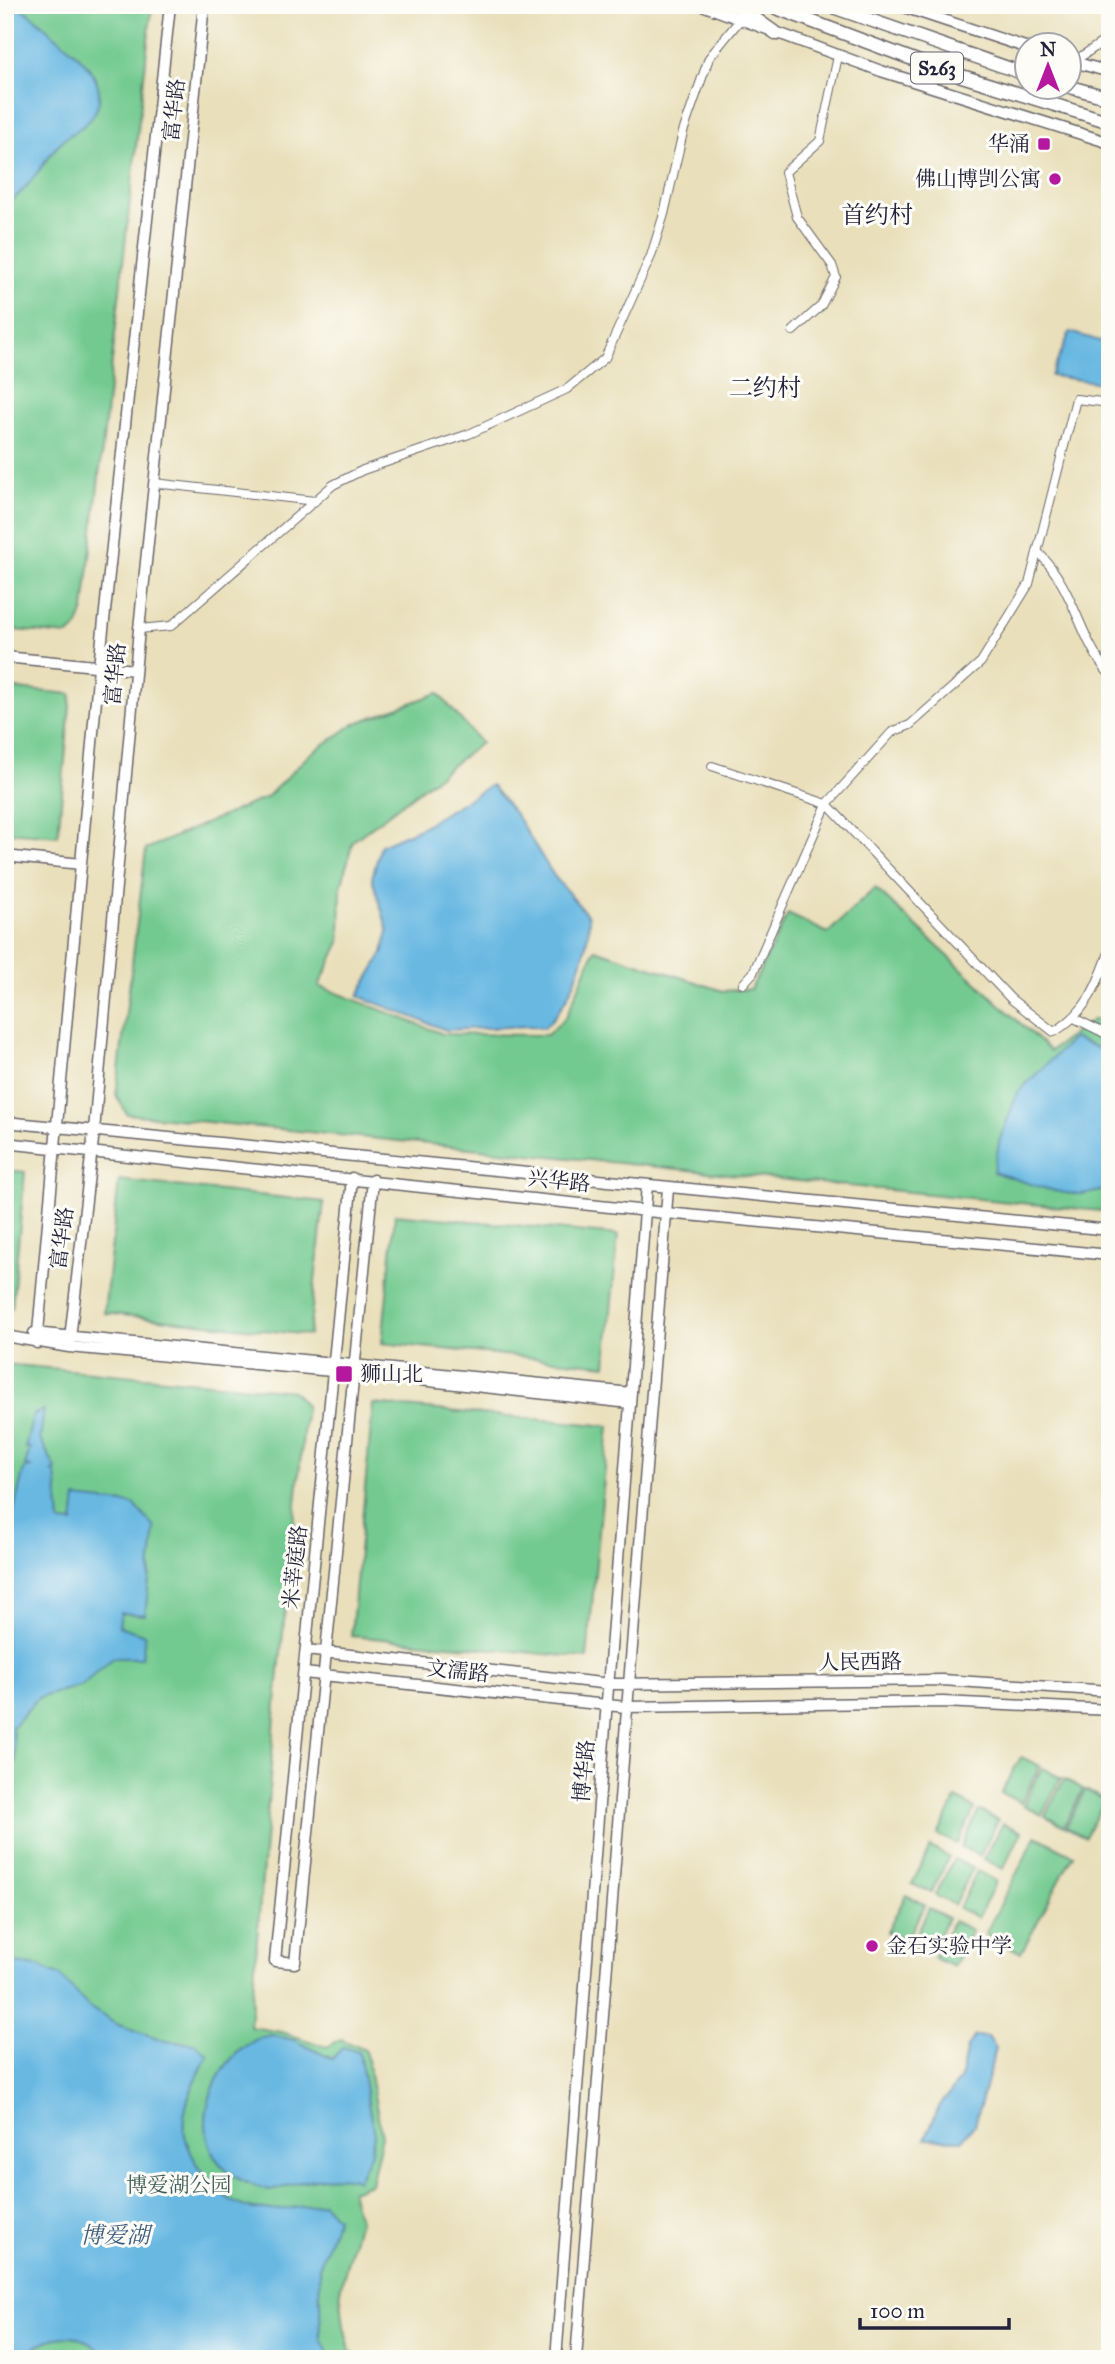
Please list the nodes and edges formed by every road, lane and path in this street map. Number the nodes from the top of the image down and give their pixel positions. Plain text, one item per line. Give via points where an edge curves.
1 (170, 5) edge
2 (204, 5) edge
3 (702, 5) edge
4 (736, 5) edge
5 (768, 5) edge
6 (827, 5) edge
7 (898, 5) edge
8 (739, 20) junction
9 (777, 34) junction
10 (1110, 37) edge
11 (1014, 44) edge
12 (1084, 53) edge
13 (838, 55) junction
14 (1084, 65) edge
15 (1014, 70) edge
16 (1110, 72) edge
17 (1084, 91) edge
18 (1110, 98) edge
19 (1110, 122) edge
20 (1110, 143) edge
21 (793, 331) dead end
22 (1110, 403) edge
23 (154, 483) junction
24 (315, 502) junction
25 (1037, 551) junction
26 (139, 629) junction
27 (5, 657) edge
28 (99, 667) junction
29 (135, 670) junction
30 (1110, 675) edge
31 (712, 765) dead end
32 (827, 804) junction
33 (5, 856) edge
34 (81, 864) junction
35 (1110, 950) edge
36 (743, 984) dead end
37 (1076, 1018) junction
38 (1110, 1036) edge
39 (5, 1122) edge
40 (58, 1127) junction
41 (94, 1131) junction
42 (5, 1143) edge
43 (57, 1148) junction
44 (92, 1152) junction
45 (352, 1178) junction
46 (373, 1180) junction
47 (647, 1185) junction
48 (668, 1188) junction
49 (646, 1210) junction
50 (666, 1213) junction
51 (1110, 1230) edge
52 (1110, 1255) edge
53 (70, 1335) junction
54 (5, 1336) edge
55 (38, 1338) junction
56 (69, 1347) junction
57 (334, 1367) junction
58 (354, 1368) junction
59 (631, 1398) junction
60 (306, 1650) junction
61 (326, 1652) junction
62 (304, 1673) junction
63 (324, 1675) junction
64 (610, 1684) junction
65 (628, 1685) junction
66 (1110, 1691) edge
67 (608, 1706) junction
68 (626, 1707) junction
69 (1110, 1710) edge
70 (556, 2359) edge
71 (576, 2359) edge

1 - 28 street, 富华路
2 - 23 street, 富华路
3 - 8 street, S263
4 - 9 main road
5 - 19 main road, S263 via 936,68
6 - 15 main road, S263
7 - 11 street, S263
8 - 9 street, S263
8 - 24 street via 709,58 683,132 651,256 605,358 567,389 469,434 363,470 333,485
9 - 13 street, S263
10 - 12 street
13 - 20 street, S263
13 - 21 street via 820,141 785,172 797,217 832,265 835,277 821,306
14 - 16 street
17 - 18 main road
22 - 25 street via 1076,399
23 - 24 street
23 - 26 street, 富华路
24 - 26 street via 171,626
25 - 30 street via 1054,567 1094,656
25 - 32 street via 1029,584 981,662 910,725 892,732
26 - 29 street, 富华路
27 - 28 street
28 - 29 street
28 - 34 street, 富华路
29 - 41 street, 富华路
31 - 32 street
32 - 36 street via 753,973
32 - 37 street via 1011,999 1054,1032
33 - 34 street
34 - 40 street, 富华路
35 - 37 street via 1097,984
37 - 38 street
39 - 40 street, 兴华路
40 - 41 street, 兴华路
40 - 43 street, 富华路
41 - 44 street, 富华路
41 - 47 street, 兴华路
42 - 43 street, 兴华路
43 - 44 street, 兴华路
43 - 55 street, 富华路
44 - 45 street, 兴华路
44 - 53 street, 富华路
45 - 46 street, 兴华路
45 - 57 street, 米莘庭路
46 - 49 street, 兴华路
46 - 58 street, 米莘庭路
47 - 48 street, 兴华路
47 - 49 street, 博华路
48 - 50 street, 博华路
48 - 51 street, 兴华路
49 - 50 street, 兴华路
49 - 59 street, 博华路
50 - 52 street, 兴华路
50 - 65 street, 博华路
53 - 55 street
53 - 56 street, 富华路
53 - 57 street
54 - 55 street
55 - 56 street
56 - 57 street
57 - 58 street
57 - 60 street, 米莘庭路
58 - 59 street
58 - 61 street, 米莘庭路
59 - 64 street, 博华路
60 - 61 street, 文濡路
60 - 62 street, 米莘庭路
61 - 63 street, 米莘庭路
61 - 64 street, 文濡路
62 - 63 street, 文濡路
62 - 63 street, 米莘庭路 via 275,1961 295,1963
63 - 67 street, 文濡路
64 - 65 street, 人民西路
64 - 67 street, 博华路
65 - 66 street, 人民西路 via 942,1680
65 - 68 street, 博华路
67 - 68 street, 文濡路
67 - 70 street, 博华路
68 - 69 street, 文濡路 via 943,1702
68 - 71 street, 博华路

